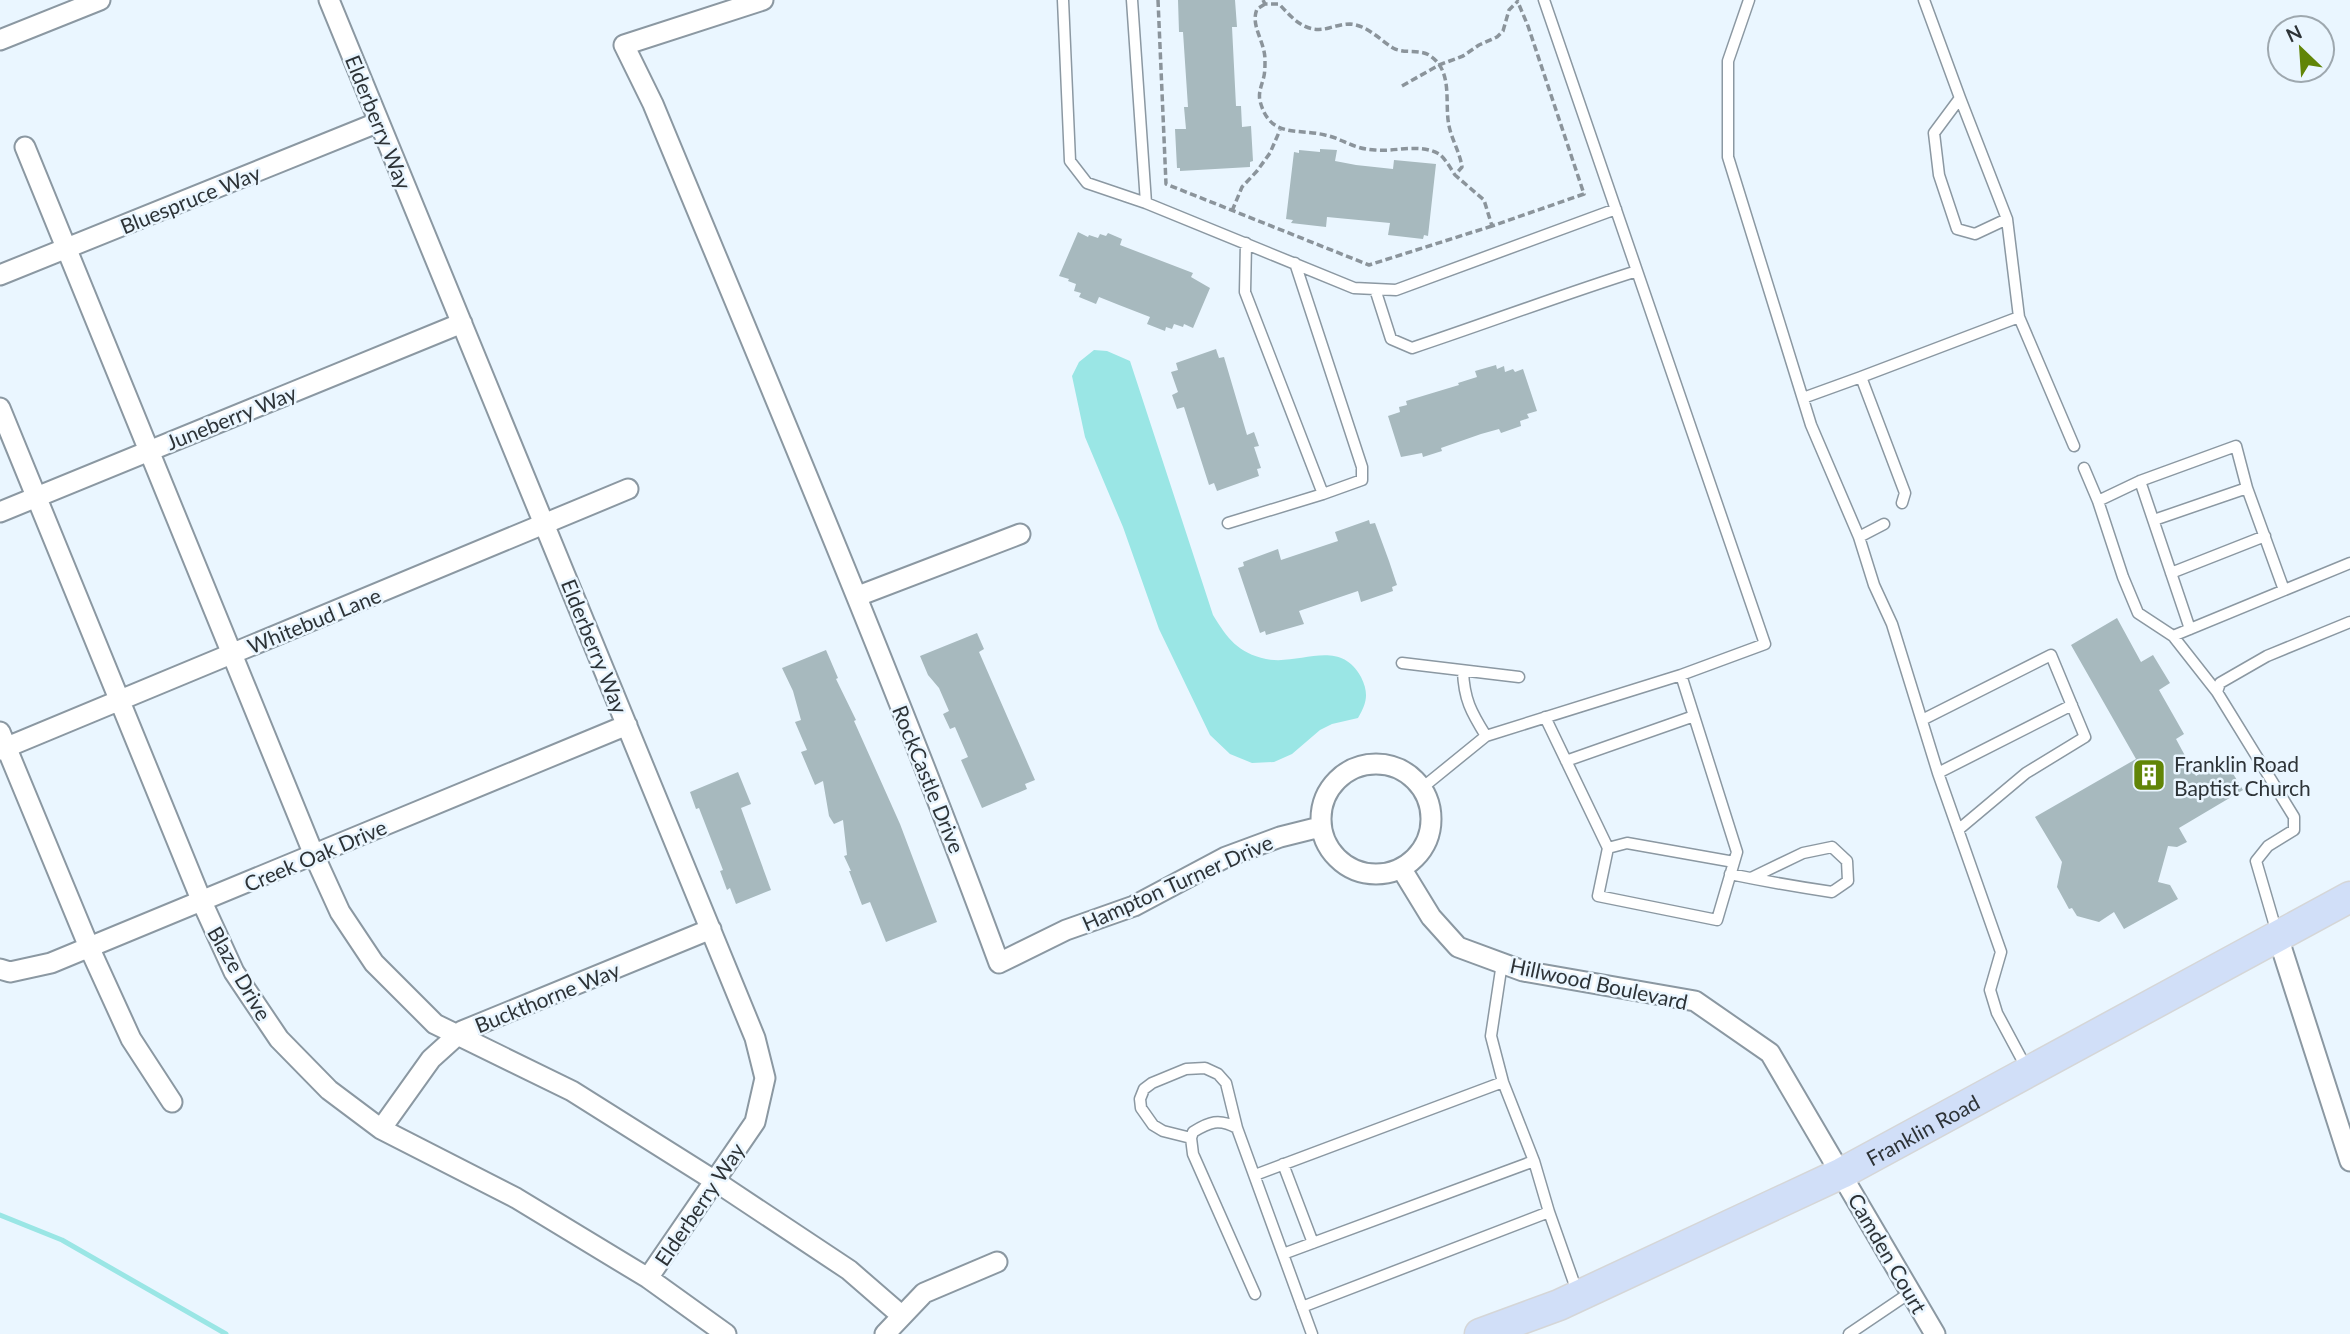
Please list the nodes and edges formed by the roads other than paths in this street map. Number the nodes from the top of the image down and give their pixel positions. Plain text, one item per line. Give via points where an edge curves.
1 (100, 0) edge
2 (329, 0) edge
3 (763, 0) edge
4 (1063, 0) edge
5 (1132, 0) edge
6 (1544, 0) edge
7 (1749, 0) edge
8 (1924, 0) edge
9 (0, 40) edge
10 (1960, 98) junction
11 (379, 122) junction
12 (25, 147) dead end
13 (1146, 203) junction
14 (1616, 209) junction
15 (2007, 219) junction
16 (1246, 243) junction
17 (66, 248) junction
18 (1295, 264) junction
19 (1637, 271) junction
20 (0, 275) edge
21 (1375, 289) junction
22 (2020, 317) junction
23 (462, 323) junction
24 (1861, 377) junction
25 (1803, 398) junction
26 (0, 408) edge
27 (2074, 446) dead end
28 (150, 451) junction
29 (2084, 468) dead end
30 (2140, 481) junction
31 (2247, 488) junction
32 (628, 489) dead end
33 (1323, 494) junction
34 (36, 497) junction
35 (2098, 501) junction
36 (1902, 503) dead end
37 (0, 512) edge
38 (2154, 520) junction
39 (1228, 523) dead end
40 (1884, 524) dead end
41 (545, 525) junction
42 (1020, 534) dead end
43 (2264, 536) junction
44 (1859, 537) junction
45 (2350, 563) edge
46 (2171, 573) junction
47 (2284, 590) junction
48 (858, 596) junction
49 (2350, 622) edge
50 (2190, 629) junction
51 (2173, 636) junction
52 (232, 653) junction
53 (1402, 663) dead end
54 (1463, 671) junction
55 (1681, 675) junction
56 (1519, 677) dead end
57 (2217, 692) junction
58 (119, 700) junction
59 (2072, 705) junction
60 (1694, 716) junction
61 (1545, 717) junction
62 (1922, 720) junction
63 (627, 725) junction
64 (1486, 736) junction
65 (2, 743) edge
66 (1566, 761) junction
67 (1938, 773) junction
68 (1422, 788) junction
69 (1320, 827) junction
70 (1958, 830) junction
71 (1608, 848) junction
72 (314, 855) junction
73 (1734, 862) junction
74 (1401, 868) junction
75 (1730, 874) junction
76 (1751, 878) junction
77 (2350, 897) edge
78 (201, 902) junction
79 (711, 929) junction
80 (2278, 937) junction
81 (89, 947) junction
82 (999, 962) joint
83 (1502, 963) junction
84 (0, 969) edge
85 (458, 1035) junction
86 (2029, 1073) junction
87 (1503, 1082) junction
88 (172, 1102) dead end
89 (1237, 1128) junction
90 (382, 1129) junction
91 (1191, 1138) junction
92 (1534, 1161) junction
93 (2350, 1161) edge
94 (1283, 1164) junction
95 (1842, 1173) junction
96 (1255, 1175) junction
97 (715, 1181) junction
98 (1549, 1212) junction
99 (1313, 1243) junction
100 (1283, 1254) junction
101 (997, 1262) dead end
102 (648, 1278) junction
103 (1911, 1292) junction
104 (1255, 1294) dead end
105 (1579, 1295) junction
106 (1302, 1307) junction
107 (902, 1316) junction
108 (726, 1334) edge
109 (885, 1334) edge
110 (1312, 1334) edge
111 (1480, 1334) edge
112 (1849, 1334) edge
113 (1935, 1334) edge

1 - 9 street
2 - 11 street, Elderberry Way
3 - 48 street, RockCastle Drive via 624,45 653,104
4 - 13 lane via 1070,161 1087,183
5 - 13 lane
6 - 14 lane
7 - 25 lane via 1728,61 1728,157
8 - 10 lane
10 - 15 lane
10 - 15 lane via 1934,133 1938,175 1957,229 1975,234
11 - 17 street, Bluespruce Way
11 - 23 street, Elderberry Way
12 - 17 street
13 - 16 lane
14 - 19 lane
14 - 21 lane via 1396,290
15 - 22 lane
16 - 18 lane
16 - 33 lane via 1245,292
17 - 20 street, Bluespruce Way
17 - 28 street
18 - 21 lane via 1354,288
18 - 33 lane via 1362,467 1362,480
19 - 21 lane via 1412,348 1391,340
19 - 55 lane via 1765,644
22 - 24 lane
22 - 27 lane
23 - 28 street, Juneberry Way
23 - 41 street, Elderberry Way
24 - 25 lane
24 - 36 lane via 1905,493
25 - 44 lane
26 - 34 street, Blaze Drive
28 - 34 street, Juneberry Way
28 - 52 street
29 - 35 lane
30 - 31 lane via 2236,446
30 - 35 lane
30 - 38 lane
31 - 38 lane
31 - 43 lane
32 - 41 street, Whitebud Lane
33 - 39 lane
34 - 37 street, Juneberry Way
34 - 58 street, Blaze Drive
35 - 51 lane via 2138,613
38 - 46 lane
40 - 44 lane
41 - 52 street, Whitebud Lane
41 - 63 street, Elderberry Way
42 - 48 street
43 - 46 lane
43 - 47 lane
44 - 62 lane
45 - 47 lane
46 - 50 lane
47 - 50 lane
48 - 82 street, RockCastle Drive
49 - 57 lane via 2267,656 2220,682
50 - 51 lane
51 - 57 lane
52 - 58 street, Whitebud Lane
52 - 72 street
53 - 54 lane
54 - 56 lane
54 - 64 lane via 1470,710
55 - 60 lane
55 - 61 lane
57 - 80 lane via 2294,817 2294,830 2256,861
58 - 65 street, Whitebud Lane
58 - 78 street, Blaze Drive
59 - 62 lane via 2051,655
59 - 67 lane
59 - 70 lane via 2085,737 2025,773
60 - 66 lane
60 - 73 lane via 1737,852
61 - 64 lane
61 - 66 lane
62 - 67 lane
63 - 72 street, Creek Oak Drive
63 - 79 street, Elderberry Way
64 - 68 lane
65 - 81 street
66 - 71 lane
67 - 70 lane
68 - 69 street via 1391,765 1362,765 1337,779 1323,799
68 - 74 street via 1431,826 1421,850
69 - 74 street via 1330,850 1354,870 1376,874
69 - 82 street, Hampton Turner Drive via 1226,857 1134,906 1066,930
70 - 86 lane via 2001,952 1990,990
71 - 73 lane via 1627,843
71 - 75 lane via 1598,896 1717,920
72 - 78 street, Creek Oak Drive
72 - 85 street via 340,912 373,963 435,1024
73 - 75 lane
74 - 83 street, Hillwood Boulevard via 1431,917 1458,947
75 - 76 lane
76 - 76 lane via 1832,892 1848,881 1847,860 1832,846 1803,853
77 - 80 main road, Franklin Road
78 - 81 street, Creek Oak Drive
78 - 90 street, Blaze Drive via 234,972 279,1039 329,1090
79 - 85 street, Buckthorne Way
79 - 97 street, Elderberry Way via 755,1038 765,1078 755,1122
80 - 86 main road, Franklin Road
80 - 93 street
81 - 84 street, Creek Oak Drive via 51,963 10,972
81 - 88 street via 131,1040
83 - 87 lane via 1491,1036
83 - 95 street, Hillwood Boulevard via 1522,971 1695,1001 1770,1053
85 - 90 street, Buckthorne Way via 431,1059
85 - 97 street via 572,1091
86 - 95 main road, Franklin Road
87 - 92 lane
87 - 94 lane
89 - 91 lane via 1226,1122 1207,1124
89 - 91 lane via 1226,1083 1205,1068 1186,1069 1148,1085 1140,1099 1153,1125
89 - 96 lane
90 - 102 street, Blaze Drive via 516,1198
91 - 104 lane via 1193,1154
92 - 98 lane
92 - 99 lane
94 - 96 lane
94 - 99 lane
95 - 103 street, Camden Court
95 - 105 main road, Franklin Road
96 - 100 lane
97 - 102 street, Elderberry Way
97 - 107 street via 849,1270
98 - 105 lane
98 - 106 lane
99 - 100 lane
100 - 106 lane
101 - 107 street via 923,1293
102 - 108 street, Blaze Drive
103 - 112 lane
103 - 113 street, Camden Court
105 - 111 main road, Franklin Road
106 - 110 lane
107 - 109 street

